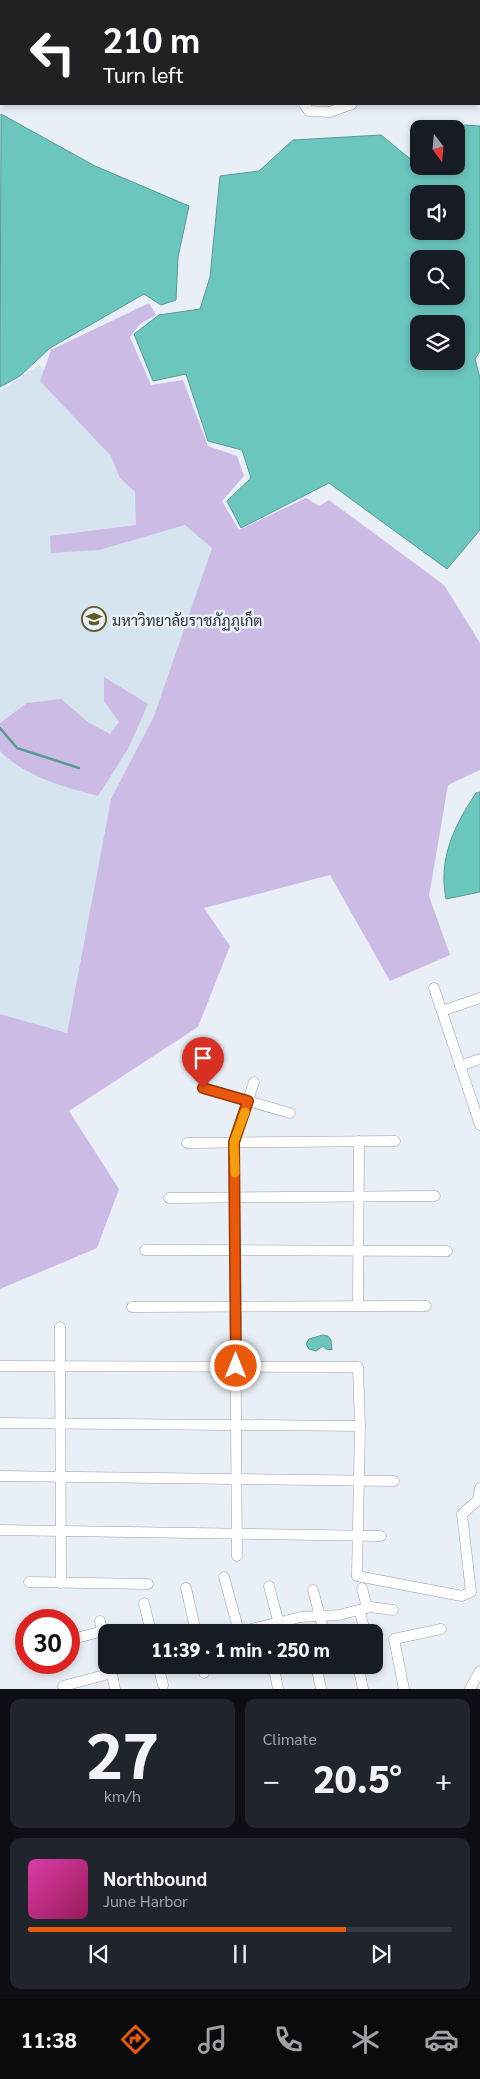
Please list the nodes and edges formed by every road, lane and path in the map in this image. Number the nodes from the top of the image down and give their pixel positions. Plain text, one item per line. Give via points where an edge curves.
1 (305, 105) edge
2 (349, 105) edge
3 (434, 988) dead end
4 (480, 998) edge
5 (442, 1011) junction
6 (480, 1059) edge
7 (460, 1066) junction
8 (254, 1082) dead end
9 (203, 1088) dead end
10 (248, 1101) junction
11 (290, 1113) dead end
12 (479, 1119) edge
13 (359, 1141) junction
14 (395, 1141) dead end
15 (234, 1142) junction
16 (187, 1143) dead end
17 (235, 1196) junction
18 (358, 1196) junction
19 (435, 1196) dead end
20 (169, 1198) dead end
21 (146, 1250) dead end
22 (235, 1250) junction
23 (358, 1251) junction
24 (447, 1252) dead end
25 (235, 1306) junction
26 (358, 1306) junction
27 (426, 1306) dead end
28 (132, 1307) dead end
29 (60, 1327) dead end
30 (60, 1365) junction
31 (0, 1366) edge
32 (236, 1366) junction
33 (0, 1423) edge
34 (60, 1424) junction
35 (237, 1424) junction
36 (360, 1426) junction
37 (0, 1476) edge
38 (61, 1477) junction
39 (237, 1480) junction
40 (359, 1481) junction
41 (394, 1481) dead end
42 (480, 1488) edge
43 (0, 1530) edge
44 (61, 1531) junction
45 (236, 1533) junction
46 (358, 1535) junction
47 (381, 1536) dead end
48 (237, 1556) dead end
49 (224, 1577) dead end
50 (29, 1582) dead end
51 (61, 1583) junction
52 (148, 1584) dead end
53 (269, 1586) dead end
54 (186, 1588) dead end
55 (362, 1588) dead end
56 (313, 1590) dead end
57 (144, 1603) dead end
58 (364, 1610) junction
59 (392, 1610) dead end
60 (320, 1616) junction
61 (148, 1624) edge
62 (194, 1624) edge
63 (237, 1624) edge
64 (279, 1624) edge
65 (288, 1624) edge
66 (322, 1624) edge
67 (365, 1624) edge
68 (98, 1628) edge
69 (441, 1629) dead end
70 (80, 1635) edge
71 (480, 1671) edge
72 (98, 1672) edge
73 (112, 1674) edge
74 (160, 1674) edge
75 (275, 1674) edge
76 (318, 1674) edge
77 (360, 1674) edge
78 (163, 1685) dead end
79 (63, 1686) dead end
80 (115, 1689) edge
81 (278, 1689) edge
82 (321, 1689) edge
83 (364, 1689) edge
84 (404, 1689) edge
85 (470, 1689) edge

1 - 2 street via 309,111 330,112
3 - 5 street
4 - 5 street
5 - 7 street
6 - 7 street
7 - 12 street
8 - 10 street
9 - 10 street
10 - 11 street
10 - 15 street
13 - 14 street
13 - 15 street
13 - 18 street
15 - 16 street
15 - 17 street
17 - 18 street
17 - 20 street
17 - 22 street
18 - 19 street
18 - 23 street
21 - 22 street
22 - 23 street
22 - 25 street
23 - 24 street
23 - 26 street
25 - 26 street
25 - 28 street
25 - 32 street
26 - 27 street
29 - 30 street
30 - 31 street
30 - 32 street
30 - 34 street
32 - 35 street
32 - 36 street via 358,1367
33 - 34 street
34 - 35 street
34 - 38 street
35 - 36 street
35 - 39 street
36 - 40 street
37 - 38 street
38 - 39 street
38 - 44 street
39 - 40 street
39 - 45 street
40 - 41 street
40 - 46 street
42 - 46 street via 478,1500 462,1514 471,1592 462,1596 357,1576
43 - 44 street
44 - 45 street
44 - 51 street
45 - 46 street
45 - 48 street
46 - 47 street
49 - 63 street
50 - 51 street
51 - 52 street
53 - 64 street
54 - 62 street
55 - 58 street
56 - 60 street
57 - 61 street
58 - 59 street via 378,1606
58 - 60 street
58 - 67 street
60 - 65 street via 301,1618
60 - 66 street
68 - 70 street
69 - 84 street via 394,1639
71 - 85 street
72 - 79 street
73 - 80 street
74 - 78 street
75 - 81 street
76 - 82 street
77 - 83 street

